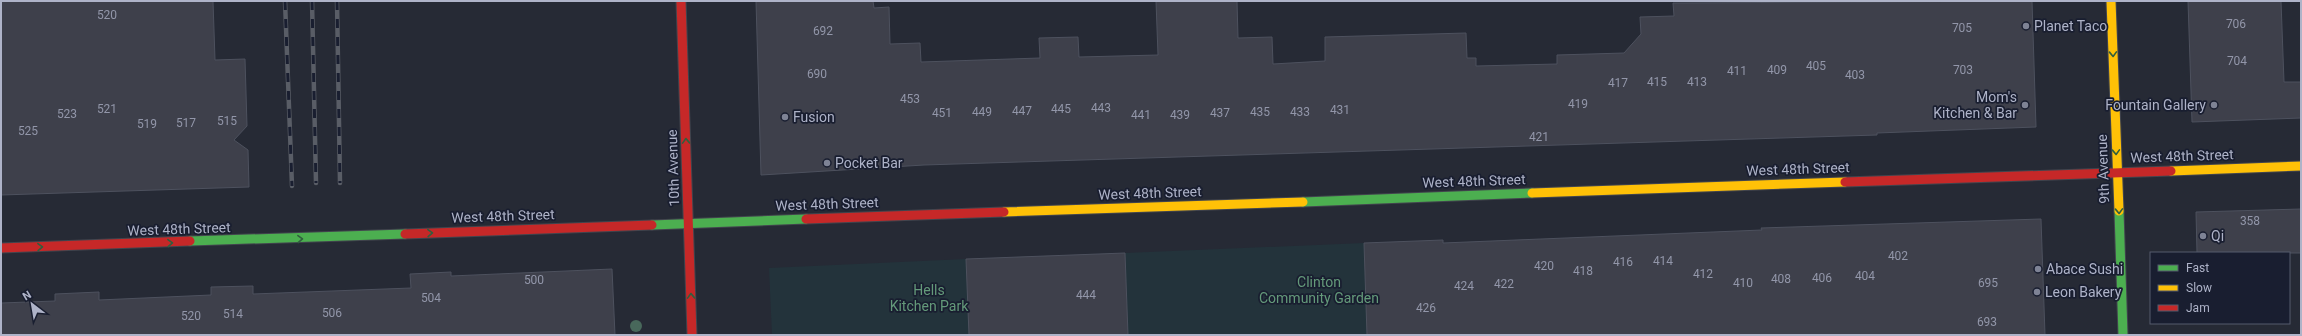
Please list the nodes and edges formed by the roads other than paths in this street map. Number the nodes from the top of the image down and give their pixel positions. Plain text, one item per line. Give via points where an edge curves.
1 (681, 1) edge
2 (2111, 1) edge
3 (2301, 166) edge
4 (2117, 172) junction
5 (688, 223) junction
6 (1, 248) edge
7 (692, 335) edge
8 (2123, 335) edge

5 -> 1 street, 10th Avenue
2 -> 4 street, 9th Avenue
3 - 4 street, West 48th Street
4 - 5 street, West 48th Street
4 -> 8 street, 9th Avenue
6 -> 5 street, West 48th Street
7 -> 5 street, 10th Avenue

